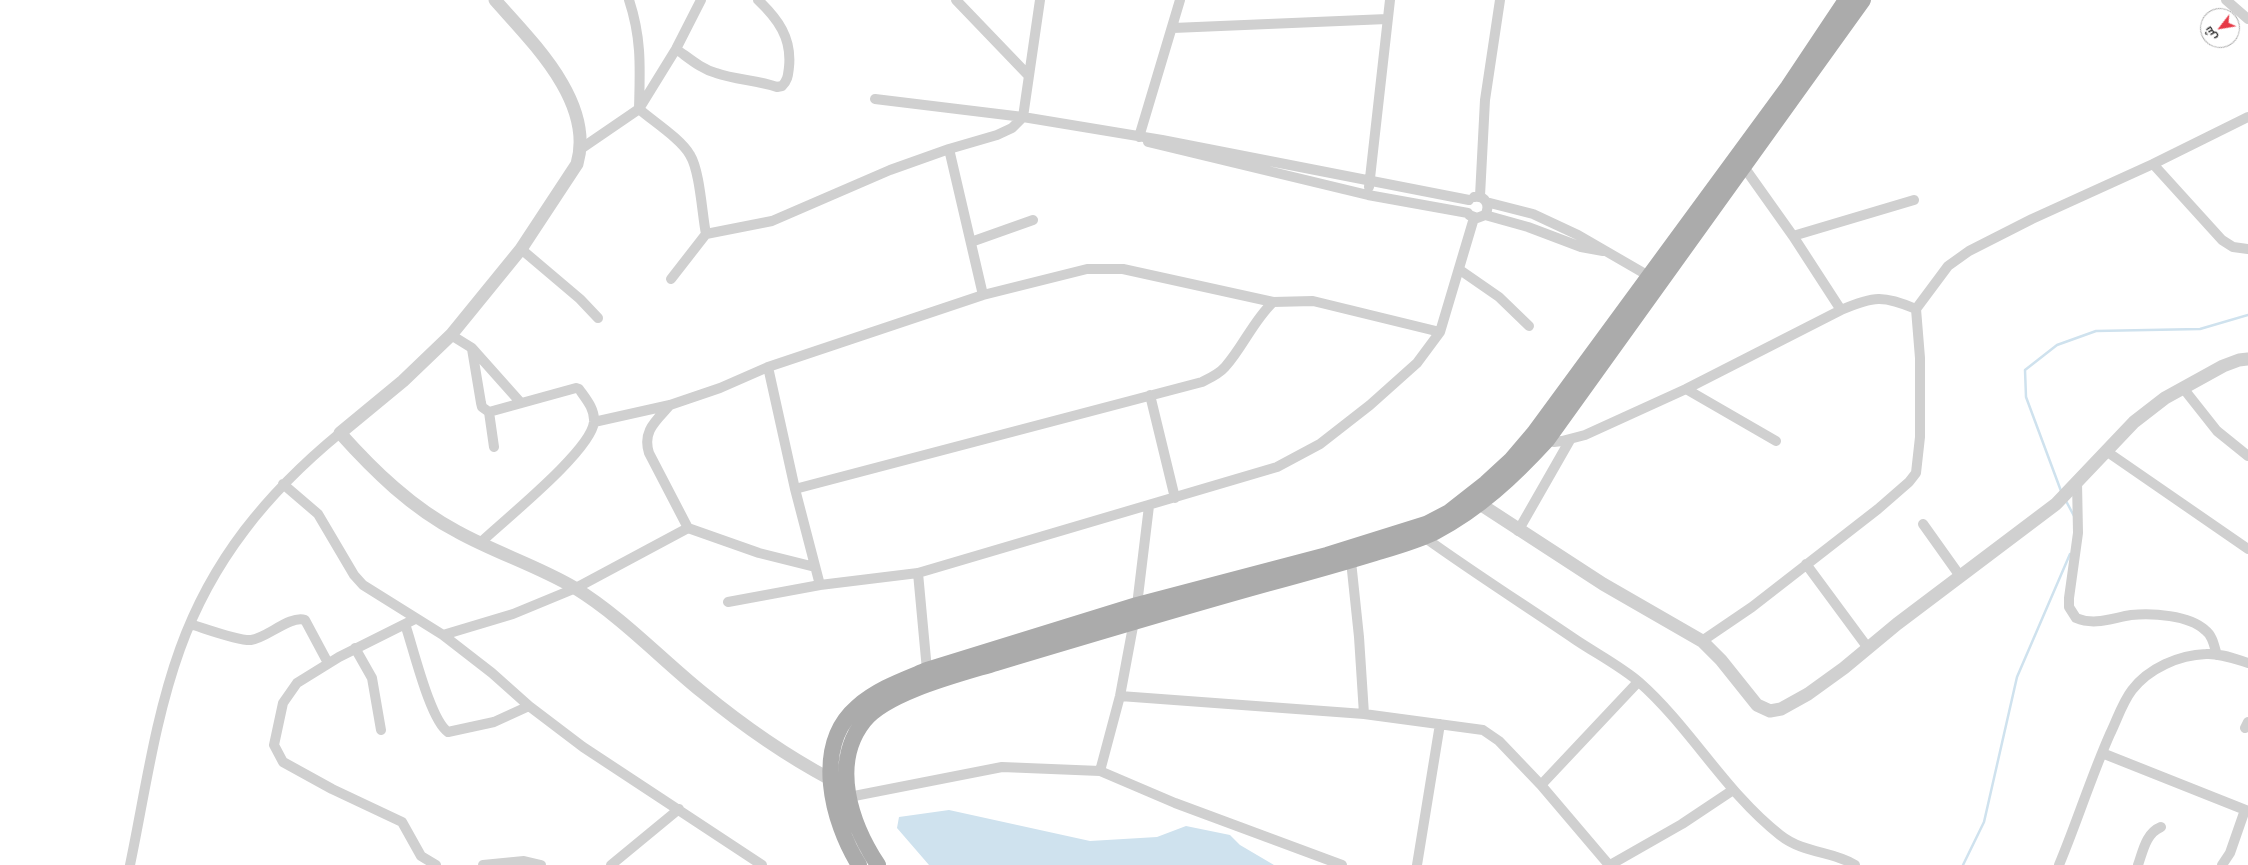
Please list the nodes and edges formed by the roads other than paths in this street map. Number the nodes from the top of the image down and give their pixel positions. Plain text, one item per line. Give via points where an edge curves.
1 (495, 0) edge
2 (629, 0) edge
3 (701, 0) edge
4 (758, 0) edge
5 (956, 0) edge
6 (1040, 0) edge
7 (1180, 0) edge
8 (1390, 0) edge
9 (1500, 0) edge
10 (1846, 0) edge
11 (1863, 0) edge
12 (2229, 1) edge
13 (2248, 18) edge
14 (1387, 19) junction
15 (1173, 28) junction
16 (676, 49) junction
17 (1028, 75) junction
18 (875, 99) dead end
19 (639, 109) junction
20 (1023, 117) junction
21 (2248, 117) edge
22 (1139, 137) junction
23 (582, 148) junction
24 (949, 149) junction
25 (2153, 164) junction
26 (1744, 167) junction
27 (1369, 181) junction
28 (1368, 195) junction
29 (1483, 199) junction
30 (1469, 200) junction
31 (1914, 200) dead end
32 (1471, 215) junction
33 (1485, 215) junction
34 (1033, 220) dead end
35 (706, 234) junction
36 (1792, 236) junction
37 (971, 242) junction
38 (521, 249) junction
39 (2248, 249) edge
40 (1603, 251) junction
41 (1460, 270) junction
42 (671, 279) dead end
43 (1654, 279) junction
44 (983, 295) junction
45 (1273, 302) junction
46 (1916, 308) junction
47 (1841, 310) junction
48 (598, 318) dead end
49 (1530, 326) dead end
50 (1440, 332) junction
51 (451, 336) junction
52 (472, 348) junction
53 (2248, 359) edge
54 (768, 367) junction
55 (2183, 388) junction
56 (1686, 389) junction
57 (1150, 395) junction
58 (521, 404) junction
59 (670, 405) junction
60 (489, 412) junction
61 (594, 422) junction
62 (340, 433) junction
63 (1540, 437) junction
64 (1570, 440) junction
65 (1776, 441) dead end
66 (494, 447) dead end
67 (2106, 451) junction
68 (2248, 456) edge
69 (2078, 482) junction
70 (283, 484) junction
71 (795, 489) junction
72 (1175, 498) junction
73 (1480, 504) junction
74 (1149, 506) junction
75 (1923, 524) dead end
76 (688, 528) junction
77 (1518, 530) junction
78 (1424, 537) junction
79 (480, 543) junction
80 (2248, 550) edge
81 (1351, 561) junction
82 (1806, 564) junction
83 (815, 567) junction
84 (918, 573) junction
85 (1960, 576) junction
86 (820, 586) junction
87 (576, 588) junction
88 (728, 602) dead end
89 (1137, 605) junction
90 (415, 619) junction
91 (1134, 621) junction
92 (190, 624) junction
93 (405, 624) junction
94 (443, 635) junction
95 (1702, 641) junction
96 (355, 648) junction
97 (1868, 648) junction
98 (2217, 655) junction
99 (328, 663) junction
100 (2248, 663) edge
101 (962, 667) junction
102 (927, 670) junction
103 (1638, 682) junction
104 (1120, 696) junction
105 (529, 706) junction
106 (1364, 714) junction
107 (1440, 724) junction
108 (380, 730) dead end
109 (2102, 753) junction
110 (831, 759) junction
111 (809, 768) junction
112 (1100, 772) junction
113 (830, 780) junction
114 (1541, 785) junction
115 (1733, 790) junction
116 (849, 797) junction
117 (679, 809) junction
118 (2247, 810) edge
119 (2161, 827) dead end
120 (513, 863) edge
121 (856, 864) edge
122 (130, 865) edge
123 (436, 865) edge
124 (483, 865) edge
125 (541, 865) edge
126 (611, 865) edge
127 (762, 865) edge
128 (878, 865) edge
129 (1342, 865) edge
130 (1417, 865) edge
131 (1610, 865) edge
132 (1855, 865) edge
133 (2059, 865) edge
134 (2138, 865) edge
135 (2222, 865) edge

1 - 23 street via 558,74 577,121
2 - 19 street via 640,46
3 - 16 street
4 - 16 street via 772,13 788,40 791,54 788,76 782,86 715,73
5 - 17 street
6 - 17 street
7 - 15 street
8 - 14 street
9 - 29 street via 1486,100
10 - 43 main road
11 - 26 main road
12 - 13 street
14 - 15 street
14 - 27 street
15 - 22 street
16 - 19 street
17 - 20 street
18 - 20 street
19 - 23 street
19 - 35 street via 682,145 691,156
20 - 22 street
20 - 24 street via 1012,128 997,135
21 - 25 street
22 - 27 street
22 - 28 street via 1156,146
23 - 38 street via 571,175
24 - 35 street via 853,185 772,221
24 - 37 street
25 - 39 street via 2222,240 2233,247
25 - 46 street via 2039,215 1968,251 1948,266
26 - 36 street
26 - 43 main road
27 - 28 street
27 - 30 street
28 - 32 street
29 - 30 street
29 - 33 street via 1488,210
29 - 40 street via 1533,214 1584,238
30 - 32 street via 1466,204
31 - 36 street
32 - 33 street
32 - 41 street
33 - 40 street via 1528,227 1581,247
34 - 37 street
35 - 42 street
36 - 47 street
37 - 44 street
38 - 48 street via 580,299
38 - 51 street
40 - 43 street
41 - 49 street via 1499,297
41 - 50 street
43 - 63 main road
44 - 45 street via 1087,269 1123,270
44 - 54 street
45 - 50 street via 1312,302
45 - 57 street via 1259,316 1226,366 1217,374 1202,382
46 - 47 street via 1890,298 1878,298 1862,301
46 - 82 street via 1920,374 1920,437 1916,473 1897,493
47 - 56 street
50 - 72 street via 1417,363 1370,405 1320,444 1277,467
51 - 52 street
51 - 62 street via 403,381
52 - 58 street
52 - 60 street via 482,407
53 - 55 street via 2223,366
54 - 59 street via 720,388
54 - 71 street
55 - 67 street via 2165,398 2134,422
55 - 68 street via 2217,431
56 - 64 street
56 - 65 street
57 - 71 street
57 - 72 street
58 - 60 street
58 - 61 street via 576,388 593,410
59 - 61 street
59 - 76 street via 649,430 645,442
60 - 66 street
61 - 79 street via 589,436 578,452 537,493
62 - 70 street
62 - 79 street via 391,486 457,532
63 - 64 street via 1554,442
63 - 73 main road via 1522,467
63 - 89 main road via 1449,512 1426,524 1327,555
64 - 77 street
67 - 69 street
67 - 80 street
69 - 85 street via 2060,499
69 - 98 street via 2078,533 2069,598 2069,607 2076,618 2094,622 2131,615 2169,616 2196,624 2206,630 2212,638
70 - 90 street via 318,514 354,575 363,585
70 - 92 street via 262,506 236,541 211,581
71 - 83 street
72 - 74 street
73 - 77 street
73 - 78 main road
74 - 84 street
74 - 89 street
75 - 85 street
76 - 83 street via 759,553
76 - 87 street
77 - 95 street via 1603,584
78 - 81 main road
78 - 103 street
79 - 87 street
81 - 91 main road
81 - 106 street
82 - 95 street via 1752,607
82 - 97 street
83 - 86 street
84 - 86 street
84 - 102 street
85 - 97 street
86 - 88 street
87 - 94 street via 513,614
87 - 111 street via 708,697
89 - 101 main road
90 - 93 street
90 - 94 street
91 - 101 main road
91 - 104 street
92 - 99 street via 248,640 258,638 293,621 305,620
92 - 122 street via 164,702
93 - 96 street
93 - 105 street via 434,714 448,732 494,722
94 - 105 street
95 - 97 street via 1721,660 1753,701 1770,710 1781,709 1808,694
96 - 99 street
96 - 108 street via 372,678
98 - 100 street
98 - 109 street via 2182,658 2155,670 2143,679 2127,699
99 - 123 street via 296,683 288,693 277,723 274,745 276,750 283,762 332,789 402,822 421,856
101 - 102 main road
101 - 116 main road via 894,699 865,720 855,735 848,755 846,778
102 - 110 main road via 893,684 857,707 839,731
103 - 114 street
103 - 115 street via 1674,717
104 - 106 street
104 - 112 street
105 - 117 street via 589,751
106 - 107 street
107 - 114 street via 1483,730 1500,740
107 - 130 street
109 - 118 street
109 - 133 street
110 - 111 street
110 - 113 main road
111 - 113 street
112 - 116 street via 1002,767
112 - 129 street via 1175,803
113 - 121 main road via 838,821
114 - 131 street
115 - 131 street via 1682,824
115 - 132 street via 1788,841
116 - 128 main road via 864,842
117 - 126 street
117 - 127 street
118 - 135 street via 2230,853
119 - 134 street via 2153,830 2148,838
120 - 124 street
120 - 125 street via 524,861

